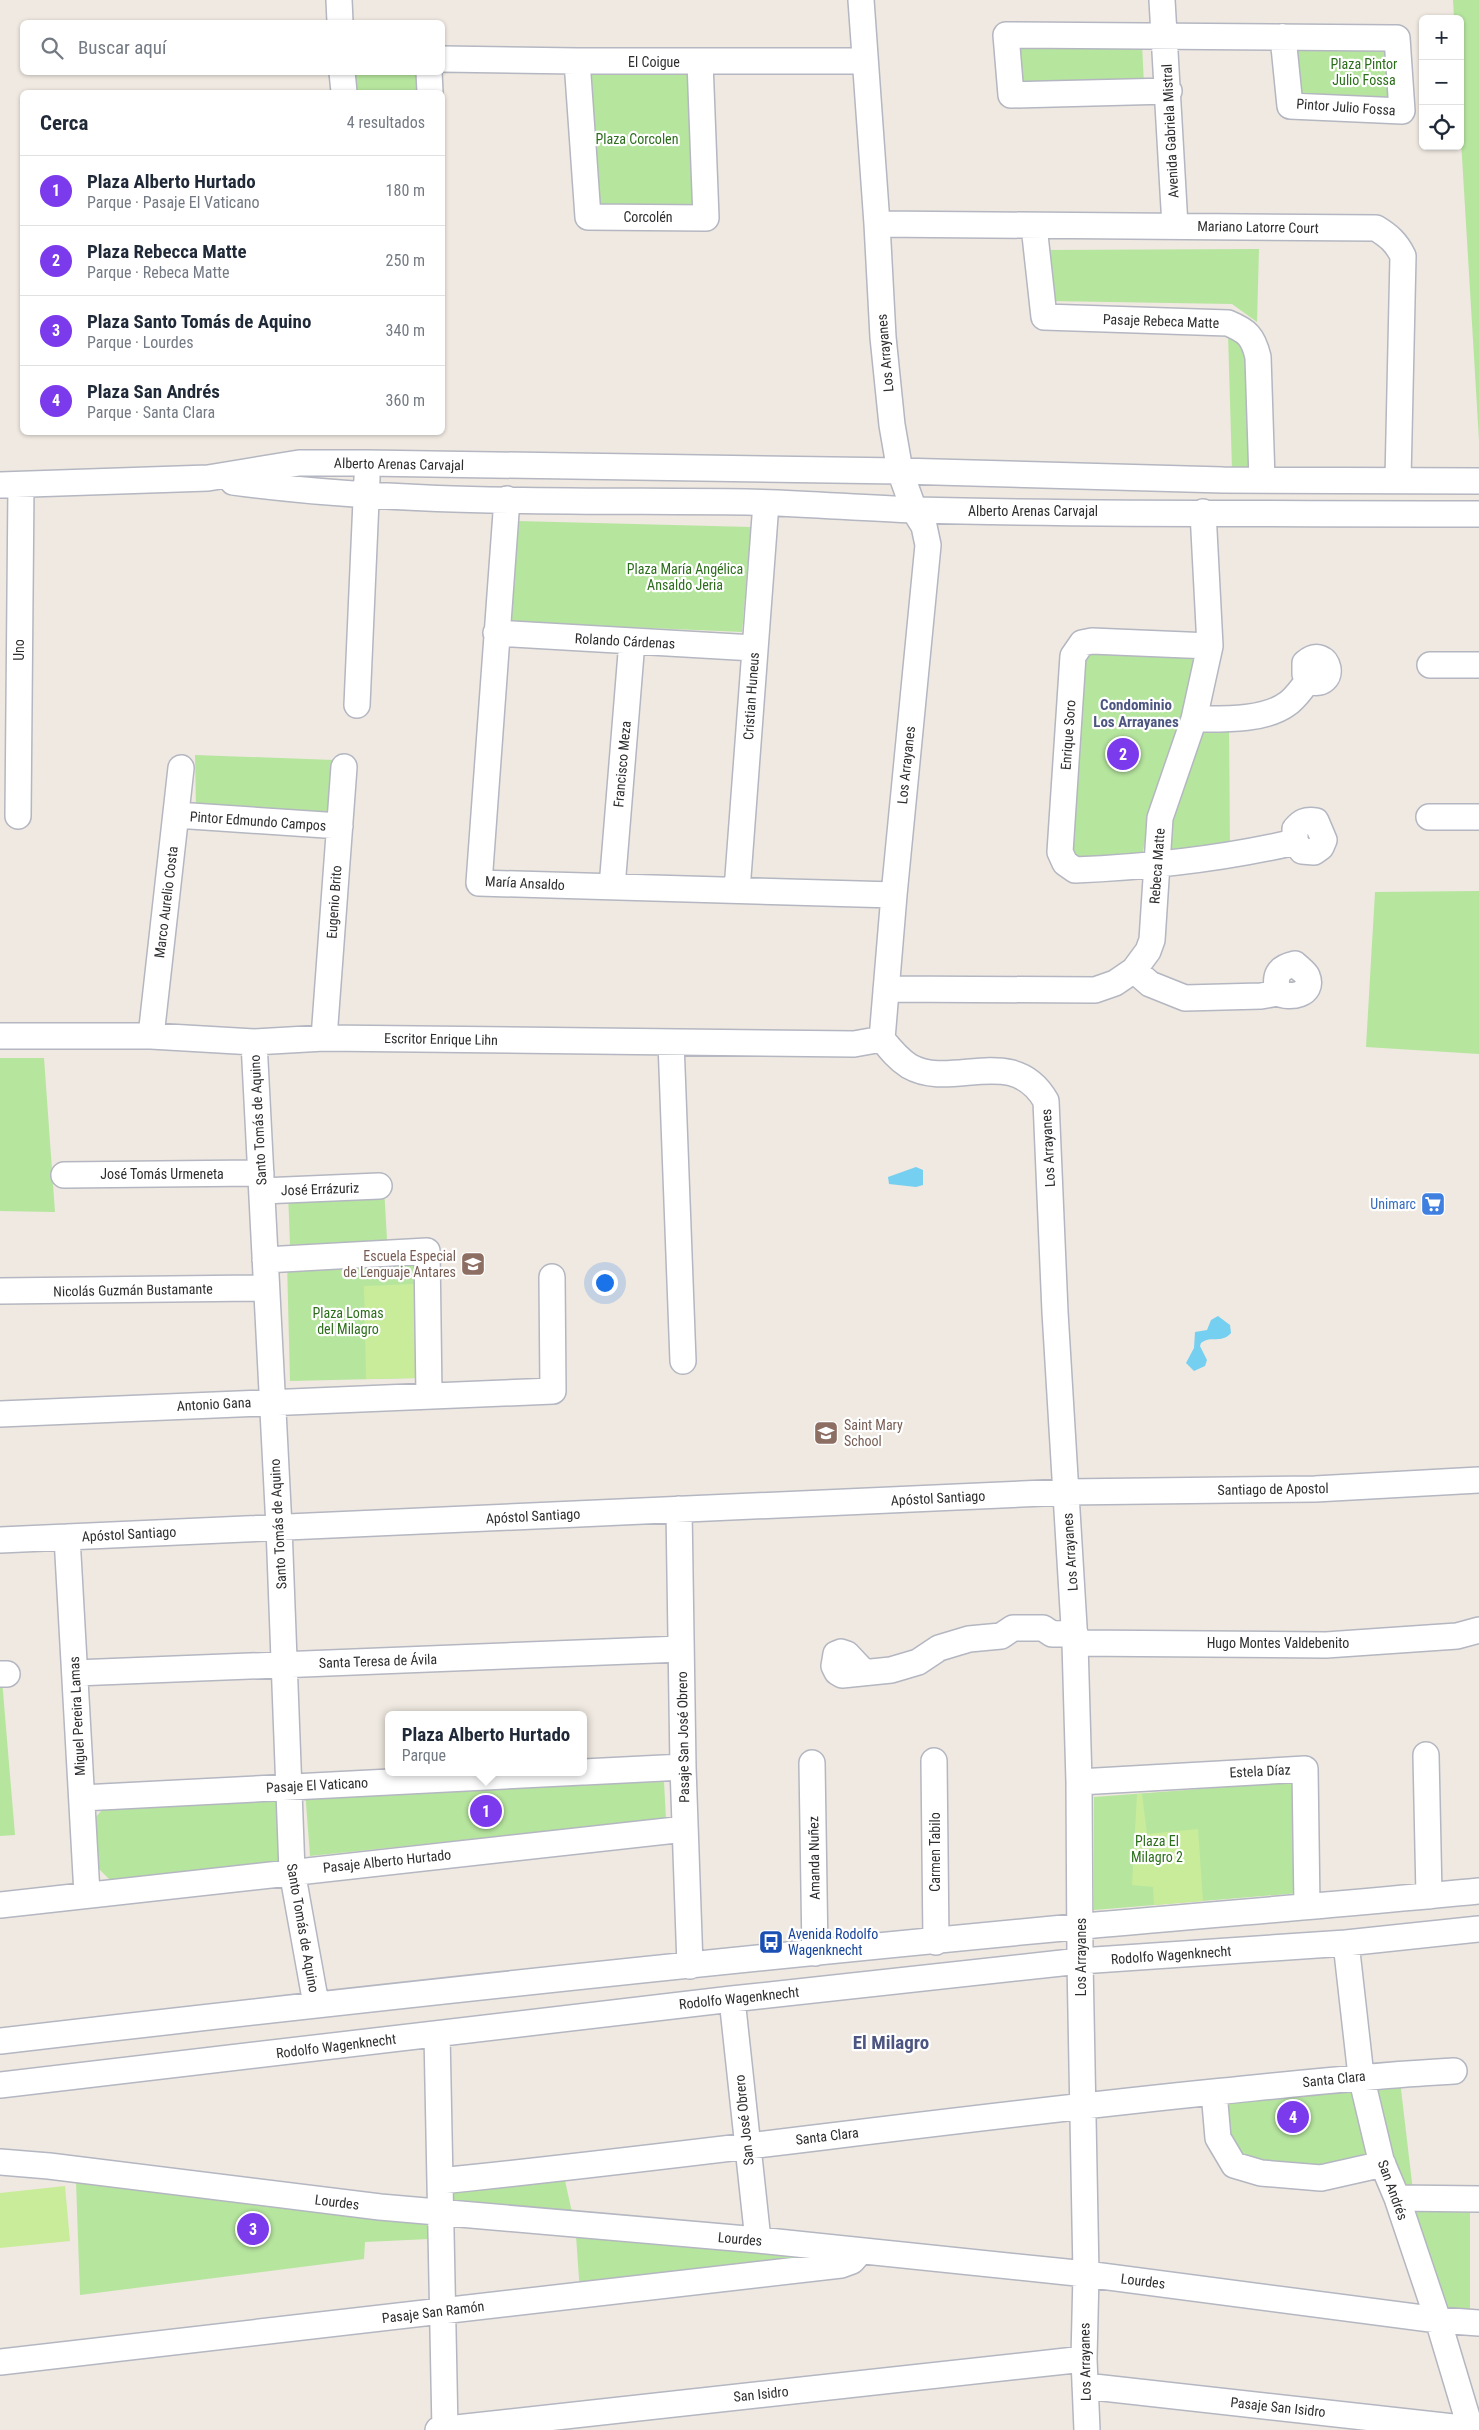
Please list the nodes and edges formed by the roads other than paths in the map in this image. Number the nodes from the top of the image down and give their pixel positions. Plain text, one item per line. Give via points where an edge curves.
1 (339, 0) edge
2 (862, 0) edge
3 (1162, 0) edge
4 (340, 20) edge
5 (1166, 36) junction
6 (1283, 36) junction
7 (445, 59) edge
8 (577, 61) junction
9 (865, 61) junction
10 (700, 62) junction
11 (342, 75) edge
12 (429, 75) edge
13 (344, 90) edge
14 (430, 90) edge
15 (1168, 91) junction
16 (877, 224) junction
17 (1034, 226) junction
18 (1175, 226) junction
19 (367, 463) junction
20 (591, 467) junction
21 (900, 471) junction
22 (208, 478) junction
23 (1262, 480) junction
24 (1398, 480) junction
25 (1479, 481) edge
26 (10, 485) edge
27 (367, 495) junction
28 (507, 499) junction
29 (588, 500) junction
30 (766, 503) junction
31 (914, 510) junction
32 (1203, 512) junction
33 (1479, 514) edge
34 (496, 633) junction
35 (632, 641) junction
36 (1210, 646) junction
37 (754, 648) junction
38 (1430, 665) dead end
39 (1479, 665) edge
40 (1308, 681) dead end
41 (357, 705) dead end
42 (1194, 720) junction
43 (344, 766) dead end
44 (182, 768) dead end
45 (176, 815) junction
46 (18, 816) dead end
47 (1429, 817) dead end
48 (1479, 817) edge
49 (340, 826) junction
50 (1295, 842) dead end
51 (1156, 863) junction
52 (612, 887) junction
53 (736, 890) junction
54 (894, 895) junction
55 (1134, 970) junction
56 (886, 990) junction
57 (1278, 993) dead end
58 (0, 1036) edge
59 (151, 1036) junction
60 (324, 1038) junction
61 (882, 1039) junction
62 (254, 1042) junction
63 (671, 1042) junction
64 (64, 1174) dead end
65 (261, 1182) junction
66 (379, 1186) dead end
67 (265, 1260) junction
68 (552, 1277) dead end
69 (266, 1288) junction
70 (0, 1291) edge
71 (682, 1361) dead end
72 (429, 1396) junction
73 (272, 1402) junction
74 (0, 1414) edge
75 (1479, 1480) edge
76 (1066, 1492) junction
77 (679, 1509) junction
78 (279, 1527) junction
79 (68, 1537) junction
80 (0, 1540) edge
81 (1479, 1630) edge
82 (1068, 1637) junction
83 (681, 1650) junction
84 (284, 1665) junction
85 (864, 1672) dead end
86 (75, 1674) junction
87 (1426, 1755) dead end
88 (934, 1761) dead end
89 (812, 1763) dead end
90 (683, 1768) junction
91 (587, 1772) edge
92 (499, 1776) edge
93 (1079, 1782) junction
94 (288, 1786) junction
95 (82, 1798) junction
96 (684, 1829) junction
97 (292, 1871) junction
98 (1479, 1891) edge
99 (88, 1894) junction
100 (1430, 1896) junction
101 (0, 1905) edge
102 (1307, 1906) junction
103 (1081, 1926) junction
104 (1479, 1929) edge
105 (936, 1942) junction
106 (1346, 1942) junction
107 (816, 1953) junction
108 (1080, 1961) junction
109 (690, 1966) junction
110 (732, 1999) junction
111 (316, 2004) junction
112 (437, 2034) junction
113 (0, 2041) edge
114 (1454, 2071) dead end
115 (1361, 2076) junction
116 (0, 2085) edge
117 (1214, 2092) junction
118 (1083, 2104) junction
119 (746, 2145) junction
120 (0, 2162) edge
121 (1383, 2164) junction
122 (440, 2181) junction
123 (1396, 2198) junction
124 (1479, 2199) edge
125 (441, 2211) junction
126 (758, 2240) junction
127 (860, 2252) junction
128 (1086, 2274) junction
129 (442, 2311) junction
130 (1438, 2320) junction
131 (1479, 2323) edge
132 (1084, 2359) junction
133 (0, 2362) edge
134 (1085, 2386) junction
135 (1471, 2429) edge
136 (443, 2430) edge
137 (1086, 2430) edge

1 - 4 street
2 - 9 street, Los Arrayanes
3 - 5 street, Avenida Gabriela Mistral
5 - 6 street, Pintor Julio Fossa
5 - 15 street, Avenida Gabriela Mistral
5 - 15 street, Pintor Julio Fossa via 1006,35 1011,94
6 - 6 street, Pintor Julio Fossa via 1397,38 1402,111 1290,106
7 - 8 street, El Coigue
8 - 10 street, El Coigue
8 - 10 street, Corcolén via 588,216 706,218
9 - 10 street, El Coigue
9 - 16 street, Los Arrayanes
11 - 13 street
12 - 14 street
15 - 18 street, Avenida Gabriela Mistral
16 - 17 street, Mariano Latorre Court
16 - 21 street, Los Arrayanes via 883,337
17 - 18 street, Mariano Latorre Court
17 - 23 street, Pasaje Rebeca Matte via 1044,317 1228,323 1242,329 1254,341 1258,356
18 - 24 street, Mariano Latorre Court via 1376,228 1397,244 1403,256
19 - 20 street, Alberto Arenas Carvajal
19 - 22 street, Alberto Arenas Carvajal via 299,463
19 - 27 street
20 - 21 street, Alberto Arenas Carvajal
20 - 29 street
21 - 23 street, Alberto Arenas Carvajal
21 - 31 street, Los Arrayanes
22 - 26 street, Alberto Arenas Carvajal
22 - 27 street, Alberto Arenas Carvajal via 300,491
23 - 24 street, Alberto Arenas Carvajal
24 - 25 street, Alberto Arenas Carvajal
26 - 46 street, Uno
27 - 28 street, Alberto Arenas Carvajal
27 - 41 street
28 - 29 street, Alberto Arenas Carvajal
28 - 34 street, María Ansaldo
29 - 30 street, Alberto Arenas Carvajal
30 - 31 street, Alberto Arenas Carvajal
30 - 37 street, Cristian Huneus
31 - 32 street, Alberto Arenas Carvajal
31 - 54 street, Los Arrayanes via 924,526 928,545
32 - 33 street, Alberto Arenas Carvajal
32 - 36 street, Rebeca Matte
34 - 35 street, Rolando Cárdenas
34 - 52 street, María Ansaldo via 479,883
35 - 37 street, Rolando Cárdenas
35 - 52 street, Francisco Meza
36 - 42 street, Rebeca Matte
36 - 51 street, Enrique Soro via 1092,641 1082,642 1073,656 1060,852 1065,863 1075,870
37 - 53 street, Cristian Huneus
38 - 39 street
40 - 42 street via 1287,704 1268,712 1238,718
42 - 51 street, Rebeca Matte via 1160,818
43 - 49 street, Eugenio Brito
44 - 45 street, Marco Aurelio Costa
45 - 49 street, Pintor Edmundo Campos
45 - 59 street, Marco Aurelio Costa
47 - 48 street
49 - 60 street, Eugenio Brito
50 - 51 street via 1241,855
51 - 55 street, Rebeca Matte via 1152,940
52 - 53 street, María Ansaldo
53 - 54 street, María Ansaldo
54 - 56 street, Los Arrayanes
55 - 56 street, Rebeca Matte via 1115,983 1095,990
55 - 57 street via 1150,984 1185,998
56 - 61 street, Los Arrayanes
58 - 59 street, Escritor Enrique Lihn
59 - 62 street, Escritor Enrique Lihn
60 - 62 street, Escritor Enrique Lihn
60 - 63 street, Escritor Enrique Lihn
61 - 63 street, Escritor Enrique Lihn via 854,1044
61 - 76 street, Los Arrayanes via 895,1055 928,1073 1005,1071 1022,1077 1039,1089 1046,1102
62 - 65 street, Santo Tomás de Aquino
63 - 71 street
64 - 65 street, José Tomás Urmeneta
65 - 66 street, José Errázuriz
65 - 67 street, Santo Tomás de Aquino
67 - 69 street, Santo Tomás de Aquino
67 - 72 street via 427,1251
68 - 72 street, Antonio Gana via 553,1392
69 - 70 street, Nicolás Guzmán Bustamante
69 - 73 street, Santo Tomás de Aquino
72 - 73 street, Antonio Gana
73 - 74 street, Antonio Gana
73 - 78 street, Santo Tomás de Aquino
75 - 76 street, Santiago de Apostol via 1315,1489
76 - 77 street, Apóstol Santiago
76 - 82 street, Los Arrayanes
77 - 78 street, Apóstol Santiago
77 - 83 street, Pasaje San José Obrero
78 - 79 street, Apóstol Santiago
78 - 84 street, Santo Tomás de Aquino
79 - 80 street, Apóstol Santiago
79 - 86 street, Miguel Pereira Lamas
81 - 82 street, Hugo Montes Valdebenito via 1457,1636 1326,1645
82 - 85 street, Hugo Montes Valdebenito via 1043,1628 1013,1628 1002,1636 969,1639 940,1648 918,1662 891,1670
82 - 93 street, Los Arrayanes
83 - 84 street, Santa Teresa de Ávila
83 - 90 street, Pasaje San José Obrero
84 - 86 street, Santa Teresa de Ávila
84 - 94 street, Santo Tomás de Aquino
86 - 95 street, Miguel Pereira Lamas
87 - 100 street
88 - 105 street, Carmen Tabilo
89 - 107 street, Amanda Nuñez
90 - 91 street, Pasaje El Vaticano
90 - 96 street, Pasaje San José Obrero
92 - 94 street, Pasaje El Vaticano
93 - 102 street, Estela Díaz via 1304,1769
93 - 103 street, Los Arrayanes
94 - 95 street, Pasaje El Vaticano
94 - 97 street, Santo Tomás de Aquino
95 - 99 street, Miguel Pereira Lamas
96 - 97 street, Pasaje Alberto Hurtado
96 - 109 street, Pasaje San José Obrero
97 - 99 street, Pasaje Alberto Hurtado
97 - 111 street, Santo Tomás de Aquino
98 - 100 street
99 - 101 street, Pasaje Alberto Hurtado
100 - 102 street
102 - 103 street
103 - 105 street
103 - 108 street, Los Arrayanes
104 - 106 street, Rodolfo Wagenknecht
105 - 107 street
106 - 108 street, Rodolfo Wagenknecht
106 - 115 street, San Andrés
107 - 109 street
108 - 110 street, Rodolfo Wagenknecht
108 - 118 street, Los Arrayanes
109 - 111 street
110 - 112 street, Rodolfo Wagenknecht
110 - 119 street, San José Obrero
111 - 113 street
112 - 116 street, Rodolfo Wagenknecht
112 - 122 street
114 - 115 street, Santa Clara
115 - 117 street, Santa Clara
115 - 121 street, San Andrés
117 - 118 street, Santa Clara
117 - 121 street via 1218,2138 1234,2164 1261,2173 1321,2178
118 - 119 street, Santa Clara
118 - 128 street, Los Arrayanes
119 - 122 street, Santa Clara
119 - 126 street, San José Obrero
120 - 125 street, Lourdes via 380,2207
121 - 123 street, San Andrés
122 - 125 street
123 - 124 street
123 - 130 street, San Andrés
125 - 126 street, Lourdes
125 - 129 street
126 - 127 street, Lourdes
127 - 128 street, Lourdes
127 - 129 street, Pasaje San Ramón via 852,2262 841,2265
128 - 130 street, Lourdes
128 - 132 street, Los Arrayanes
129 - 133 street, Pasaje San Ramón
129 - 136 street
130 - 131 street, Lourdes
130 - 135 street, San Andrés
132 - 134 street, Los Arrayanes
132 - 136 street, San Isidro
134 - 135 street, Pasaje San Isidro
134 - 137 street, Los Arrayanes

